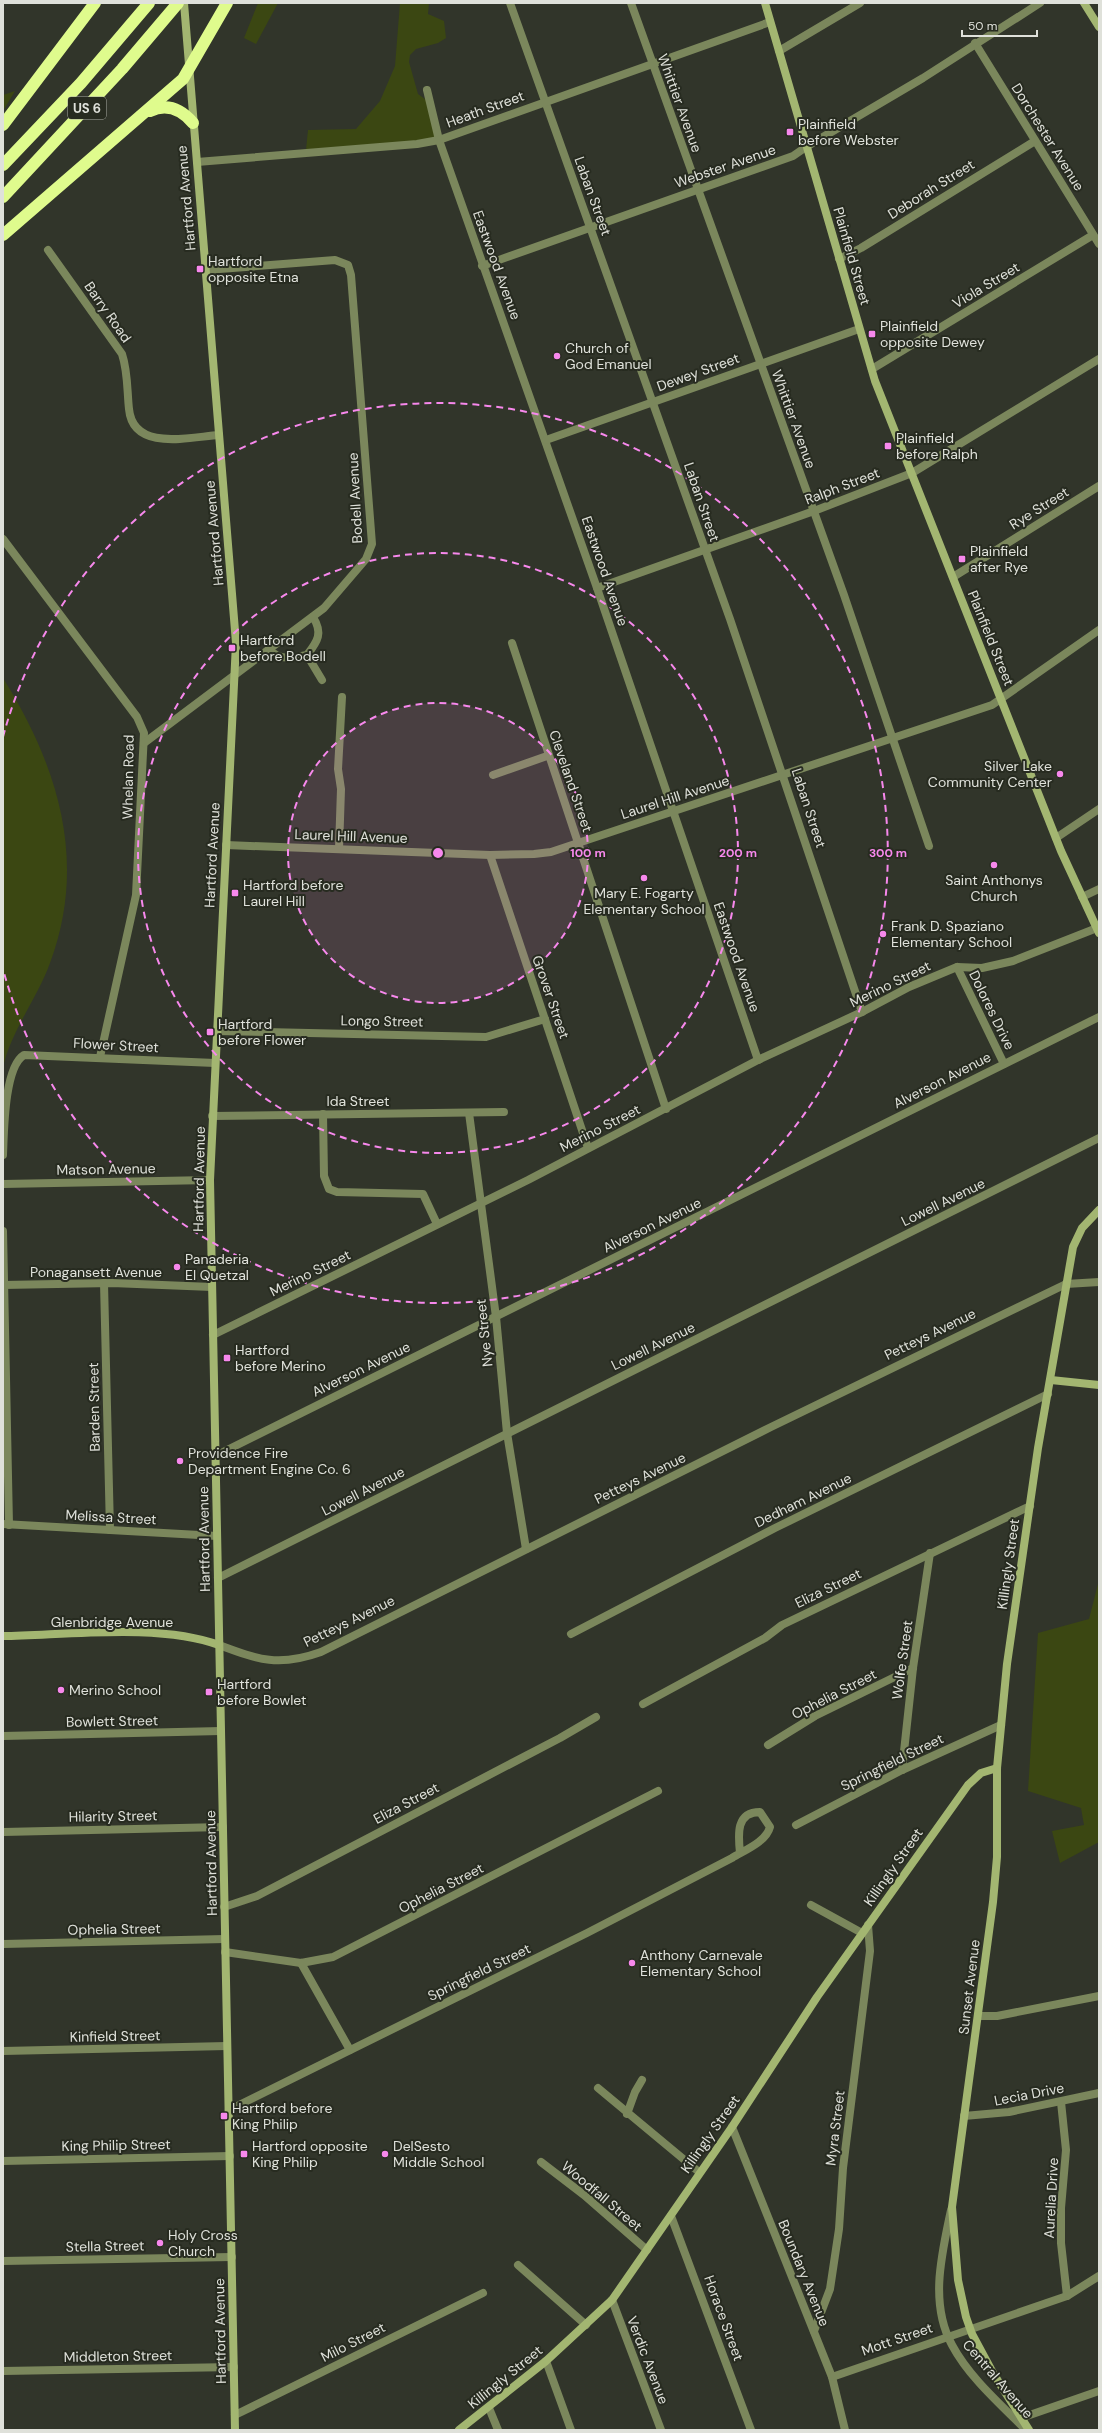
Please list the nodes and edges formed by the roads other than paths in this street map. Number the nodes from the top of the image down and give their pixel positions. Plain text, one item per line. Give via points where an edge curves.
1 (95, 3) edge
2 (150, 3) edge
3 (178, 3) edge
4 (184, 3) edge
5 (227, 3) edge
6 (510, 3) edge
7 (631, 3) edge
8 (765, 3) edge
9 (860, 3) edge
10 (1040, 3) edge
11 (1084, 3) edge
12 (770, 22) junction
13 (1099, 27) edge
14 (975, 43) junction
15 (779, 51) junction
16 (652, 62) junction
17 (189, 71) junction
18 (427, 90) dead end
19 (545, 101) junction
20 (143, 114) junction
21 (193, 123) junction
22 (3, 125) edge
23 (439, 140) junction
24 (1035, 141) junction
25 (806, 146) junction
26 (197, 162) junction
27 (3, 165) edge
28 (697, 189) junction
29 (3, 197) edge
30 (591, 228) junction
31 (1093, 234) junction
32 (3, 236) edge
33 (1099, 244) edge
34 (48, 250) dead end
35 (839, 258) junction
36 (482, 266) junction
37 (206, 270) junction
38 (859, 329) junction
39 (1099, 359) edge
40 (760, 364) junction
41 (872, 369) junction
42 (652, 402) junction
43 (219, 435) junction
44 (546, 440) junction
45 (912, 473) junction
46 (1099, 486) edge
47 (814, 511) junction
48 (3, 539) edge
49 (705, 549) junction
50 (953, 577) junction
51 (597, 588) junction
52 (313, 617) junction
53 (1099, 630) edge
54 (512, 643) dead end
55 (269, 649) junction
56 (307, 655) junction
57 (235, 675) junction
58 (322, 680) dead end
59 (342, 697) dead end
60 (1001, 699) junction
61 (893, 738) junction
62 (144, 743) junction
63 (547, 756) junction
64 (493, 775) dead end
65 (784, 776) junction
66 (1099, 809) edge
67 (674, 811) junction
68 (1056, 838) junction
69 (578, 843) junction
70 (226, 845) junction
71 (929, 846) dead end
72 (339, 849) junction
73 (490, 855) junction
74 (1099, 889) edge
75 (1082, 897) junction
76 (1098, 931) edge
77 (957, 967) junction
78 (862, 1012) junction
79 (1099, 1017) edge
80 (545, 1019) junction
81 (217, 1031) junction
82 (100, 1057) junction
83 (758, 1060) junction
84 (215, 1063) junction
85 (1004, 1064) junction
86 (666, 1109) junction
87 (504, 1112) dead end
88 (469, 1113) junction
89 (323, 1114) junction
90 (212, 1116) junction
91 (1099, 1138) edge
92 (588, 1148) junction
93 (3, 1155) edge
94 (210, 1180) junction
95 (3, 1184) edge
96 (480, 1203) junction
97 (1099, 1210) edge
98 (437, 1224) junction
99 (3, 1231) edge
100 (1099, 1282) edge
101 (104, 1283) junction
102 (1066, 1284) junction
103 (4, 1285) edge
104 (212, 1287) junction
105 (496, 1317) junction
106 (213, 1335) junction
107 (1051, 1380) junction
108 (1099, 1385) edge
109 (1048, 1394) junction
110 (507, 1433) junction
111 (215, 1456) junction
112 (1030, 1506) junction
113 (6, 1525) edge
114 (110, 1530) junction
115 (217, 1536) junction
116 (526, 1549) junction
117 (930, 1553) junction
118 (218, 1578) junction
119 (571, 1634) dead end
120 (3, 1636) edge
121 (219, 1645) junction
122 (913, 1668) junction
123 (643, 1704) dead end
124 (596, 1717) dead end
125 (1000, 1725) junction
126 (221, 1731) junction
127 (3, 1736) edge
128 (768, 1745) dead end
129 (997, 1768) junction
130 (902, 1770) junction
131 (658, 1791) dead end
132 (796, 1825) dead end
133 (223, 1827) junction
134 (3, 1832) edge
135 (740, 1853) junction
136 (811, 1904) dead end
137 (224, 1906) junction
138 (868, 1925) junction
139 (862, 1933) junction
140 (225, 1939) junction
141 (3, 1944) edge
142 (225, 1952) junction
143 (301, 1963) junction
144 (1099, 1996) edge
145 (978, 2016) junction
146 (227, 2046) junction
147 (350, 2050) junction
148 (3, 2051) edge
149 (642, 2080) dead end
150 (598, 2088) dead end
151 (1099, 2093) edge
152 (1061, 2102) junction
153 (228, 2110) junction
154 (627, 2114) junction
155 (964, 2116) junction
156 (732, 2127) junction
157 (230, 2156) junction
158 (3, 2161) edge
159 (541, 2162) dead end
160 (700, 2172) junction
161 (952, 2207) junction
162 (671, 2216) junction
163 (647, 2250) junction
164 (232, 2257) junction
165 (3, 2261) edge
166 (518, 2265) dead end
167 (1099, 2276) edge
168 (483, 2293) dead end
169 (1067, 2296) junction
170 (612, 2300) junction
171 (586, 2325) junction
172 (970, 2329) junction
173 (814, 2331) junction
174 (948, 2335) junction
175 (976, 2340) joint
176 (952, 2344) joint
177 (546, 2361) junction
178 (234, 2367) junction
179 (3, 2371) edge
180 (832, 2377) junction
181 (1099, 2392) edge
182 (489, 2408) junction
183 (235, 2415) junction
184 (1021, 2418) junction
185 (235, 2430) edge
186 (459, 2430) edge
187 (498, 2430) edge
188 (571, 2430) edge
189 (661, 2430) edge
190 (751, 2430) edge
191 (845, 2430) edge
192 (1026, 2430) edge
193 (1029, 2430) edge

1 - 22 highway
2 - 27 highway, US 6 via 81,83
3 - 29 highway, US 6 via 98,96
4 - 17 main road, Hartford Avenue
5 - 17 highway
6 - 19 street, Laban Street
7 - 16 street, Whittier Avenue
8 - 12 main road, Plainfield Street
9 - 15 street
10 - 14 street, Webster Avenue
11 - 13 main road
12 - 15 main road, Plainfield Street
12 - 16 street, Heath Street
14 - 24 street, Dorchester Avenue
14 - 25 street, Webster Avenue via 923,78
15 - 25 main road, Plainfield Street
16 - 19 street, Heath Street
16 - 28 street, Whittier Avenue
17 - 20 highway via 180,83
17 - 21 main road, Hartford Avenue
18 - 23 street, Eastwood Avenue
19 - 23 street, Heath Street
19 - 30 street, Laban Street
20 - 21 highway via 168,106 179,110
20 - 32 highway
21 - 26 main road, Hartford Avenue
23 - 26 street, Heath Street
23 - 36 street, Eastwood Avenue
24 - 31 street, Dorchester Avenue
24 - 35 street, Deborah Street via 861,248
25 - 28 street, Webster Avenue via 795,156
25 - 35 main road, Plainfield Street
26 - 37 main road, Hartford Avenue
28 - 30 street, Webster Avenue
28 - 40 street, Whittier Avenue
30 - 36 street, Webster Avenue
30 - 42 street, Laban Street
31 - 33 street, Dorchester Avenue
31 - 41 street, Viola Street
34 - 43 street, Barry Road via 122,354 129,414 136,428 149,437 159,439
35 - 38 main road, Plainfield Street
36 - 44 street, Eastwood Avenue
37 - 43 main road, Hartford Avenue
37 - 52 street, Bodell Avenue via 335,260 348,265 351,275 372,544 362,564 329,603
38 - 40 street, Dewey Street
38 - 41 main road, Plainfield Street
39 - 45 street, Ralph Street
40 - 42 street, Dewey Street
40 - 47 street, Whittier Avenue
41 - 45 main road, Plainfield Street
42 - 44 street, Dewey Street
42 - 49 street, Laban Street
43 - 57 main road, Hartford Avenue via 235,632
44 - 51 street, Eastwood Avenue
45 - 47 street, Ralph Street
45 - 50 main road, Plainfield Street
46 - 50 street, Rye Street
47 - 49 street, Ralph Street
47 - 61 street, Whittier Avenue
48 - 62 street, Whelan Road via 137,717
49 - 51 street, Ralph Street
49 - 65 street, Laban Street
50 - 60 main road, Plainfield Street
51 - 67 street, Eastwood Avenue
52 - 55 street, Bodell Avenue
52 - 56 street via 320,631 318,641
53 - 60 street, Laurel Hill Avenue
54 - 63 street, Cleveland Street
55 - 56 street via 280,657
55 - 57 street, Bodell Avenue
56 - 58 street
57 - 62 street, Bodell Avenue
57 - 70 main road, Hartford Avenue
59 - 72 street via 338,769 341,789
60 - 61 street, Laurel Hill Avenue via 992,705
60 - 68 main road, Plainfield Street
61 - 65 street, Laurel Hill Avenue
61 - 71 street, Whittier Avenue
62 - 82 street, Whelan Road via 136,895
63 - 64 street
63 - 69 street, Cleveland Street
65 - 67 street, Laurel Hill Avenue
65 - 78 street, Laban Street
66 - 68 street
67 - 69 street, Laurel Hill Avenue
67 - 83 street, Eastwood Avenue
68 - 75 main road, Plainfield Street
69 - 73 street, Laurel Hill Avenue via 541,854
69 - 86 street, Cleveland Street
70 - 72 street, Laurel Hill Avenue
70 - 81 main road, Hartford Avenue
72 - 73 street, Laurel Hill Avenue
73 - 80 street, Grover Street
74 - 75 street
75 - 76 main road, Plainfield Street
76 - 77 street, Merino Street via 1003,964 982,968
77 - 78 street, Merino Street via 908,987
77 - 85 street, Dolores Drive
78 - 83 street, Merino Street
79 - 85 street, Alverson Avenue
80 - 81 street, Longo Street via 486,1037
80 - 92 street, Grover Street
81 - 84 main road, Hartford Avenue
82 - 84 street, Flower Street
82 - 93 street, Flower Street via 32,1054 24,1055 18,1060 7,1102
83 - 86 street, Merino Street
84 - 90 main road, Hartford Avenue
85 - 105 street, Alverson Avenue
86 - 92 street, Merino Street
87 - 88 street, Ida Street
88 - 89 street, Ida Street
88 - 96 street, Nye Street
89 - 90 street, Ida Street
89 - 98 street via 324,1176 329,1189 337,1192 423,1194
90 - 94 main road, Hartford Avenue
91 - 110 street, Lowell Avenue
92 - 96 street, Merino Street
94 - 95 street, Matson Avenue
94 - 104 main road, Hartford Avenue
96 - 98 street, Merino Street
96 - 105 street, Nye Street
97 - 102 main road, Killingly Street via 1082,1228 1073,1247
98 - 106 street, Merino Street
99 - 103 street
100 - 102 street
101 - 103 street, Ponagansett Avenue
101 - 104 street, Ponagansett Avenue
101 - 114 street, Barden Street
102 - 107 main road, Killingly Street
102 - 116 street, Petteys Avenue
103 - 113 street
104 - 106 main road, Hartford Avenue
105 - 110 street, Nye Street
105 - 111 street, Alverson Avenue
106 - 111 main road, Hartford Avenue
107 - 108 main road
107 - 109 main road, Killingly Street
109 - 112 main road, Killingly Street
109 - 119 street, Dedham Avenue via 775,1528
110 - 116 street, Nye Street
110 - 118 street, Lowell Avenue
111 - 115 main road, Hartford Avenue
112 - 117 street, Eliza Street
112 - 125 main road, Killingly Street
113 - 114 street, Melissa Street
114 - 115 street, Melissa Street
115 - 118 main road, Hartford Avenue
116 - 121 street, Petteys Avenue via 308,1656 270,1662
117 - 122 street, Wolfe Street
117 - 123 street, Eliza Street via 782,1625 765,1638
118 - 121 main road, Hartford Avenue
120 - 121 main road, Glenbridge Avenue via 175,1634 200,1638
121 - 126 main road, Hartford Avenue
122 - 128 street, Ophelia Street via 815,1716
122 - 130 street, Wolfe Street
124 - 137 street, Eliza Street via 554,1742 257,1896
125 - 129 main road, Killingly Street
125 - 130 street, Springfield Street
126 - 127 street, Bowlett Street
126 - 133 main road, Hartford Avenue
129 - 138 main road, Killingly Street via 982,1773 968,1785
129 - 145 main road, Sunset Avenue via 997,1857
130 - 132 street, Springfield Street
131 - 143 street, Ophelia Street via 333,1957
133 - 134 street, Hilarity Street
133 - 137 main road, Hartford Avenue
135 - 135 street, Springfield Street via 739,1825 743,1816 751,1812 760,1812 770,1827 768,1835
135 - 147 street, Springfield Street via 587,1933
136 - 139 street
137 - 140 main road, Hartford Avenue
138 - 139 main road, Killingly Street
138 - 173 street, Myra Street via 870,1951 843,2168 839,2230 830,2289
139 - 156 main road, Killingly Street
140 - 141 street, Ophelia Street
140 - 142 main road, Hartford Avenue
142 - 143 street, Ophelia Street
142 - 146 main road, Hartford Avenue
143 - 147 street
144 - 145 street via 997,2016
145 - 155 main road, Sunset Avenue
146 - 148 street, Kinfield Street
146 - 153 main road, Hartford Avenue
147 - 153 street, Springfield Street
149 - 154 street
150 - 154 street
151 - 152 street, Lecia Drive
152 - 155 street, Lecia Drive via 989,2115
152 - 169 street, Aurelia Drive via 1066,2150 1061,2243
153 - 157 main road, Hartford Avenue
154 - 160 street
155 - 161 main road, Sunset Avenue
156 - 160 main road, Killingly Street
156 - 173 street, Boundary Avenue
157 - 158 street, King Philip Street
157 - 164 main road, Hartford Avenue
159 - 163 street, Woodfall Street via 584,2195
160 - 162 main road, Killingly Street
161 - 172 main road, Sunset Avenue via 958,2280
161 - 174 street, Sunset Avenue via 943,2250 940,2284 941,2309
162 - 163 main road, Killingly Street
162 - 190 street, Horace Street
163 - 170 main road, Killingly Street
164 - 165 street, Stella Street
164 - 178 main road, Hartford Avenue
166 - 171 street
167 - 169 street, Mott Street
168 - 183 street, Milo Street
169 - 172 street, Mott Street
170 - 171 main road, Killingly Street
170 - 189 street, Verdic Avenue
171 - 177 main road, Killingly Street
172 - 174 street, Mott Street
172 - 175 main road, Sunset Avenue
173 - 180 street, Boundary Avenue
174 - 176 street, Sunset Avenue
174 - 180 street, Mott Street
175 - 184 main road, Central Avenue
176 - 192 street, Central Avenue via 970,2370
177 - 182 main road, Killingly Street
177 - 188 street
178 - 179 street, Middleton Street
178 - 183 main road, Hartford Avenue
180 - 191 street, Boundary Avenue
181 - 184 street
182 - 186 main road, Killingly Street
182 - 187 street
183 - 185 main road, Hartford Avenue
184 - 193 main road, Central Avenue

